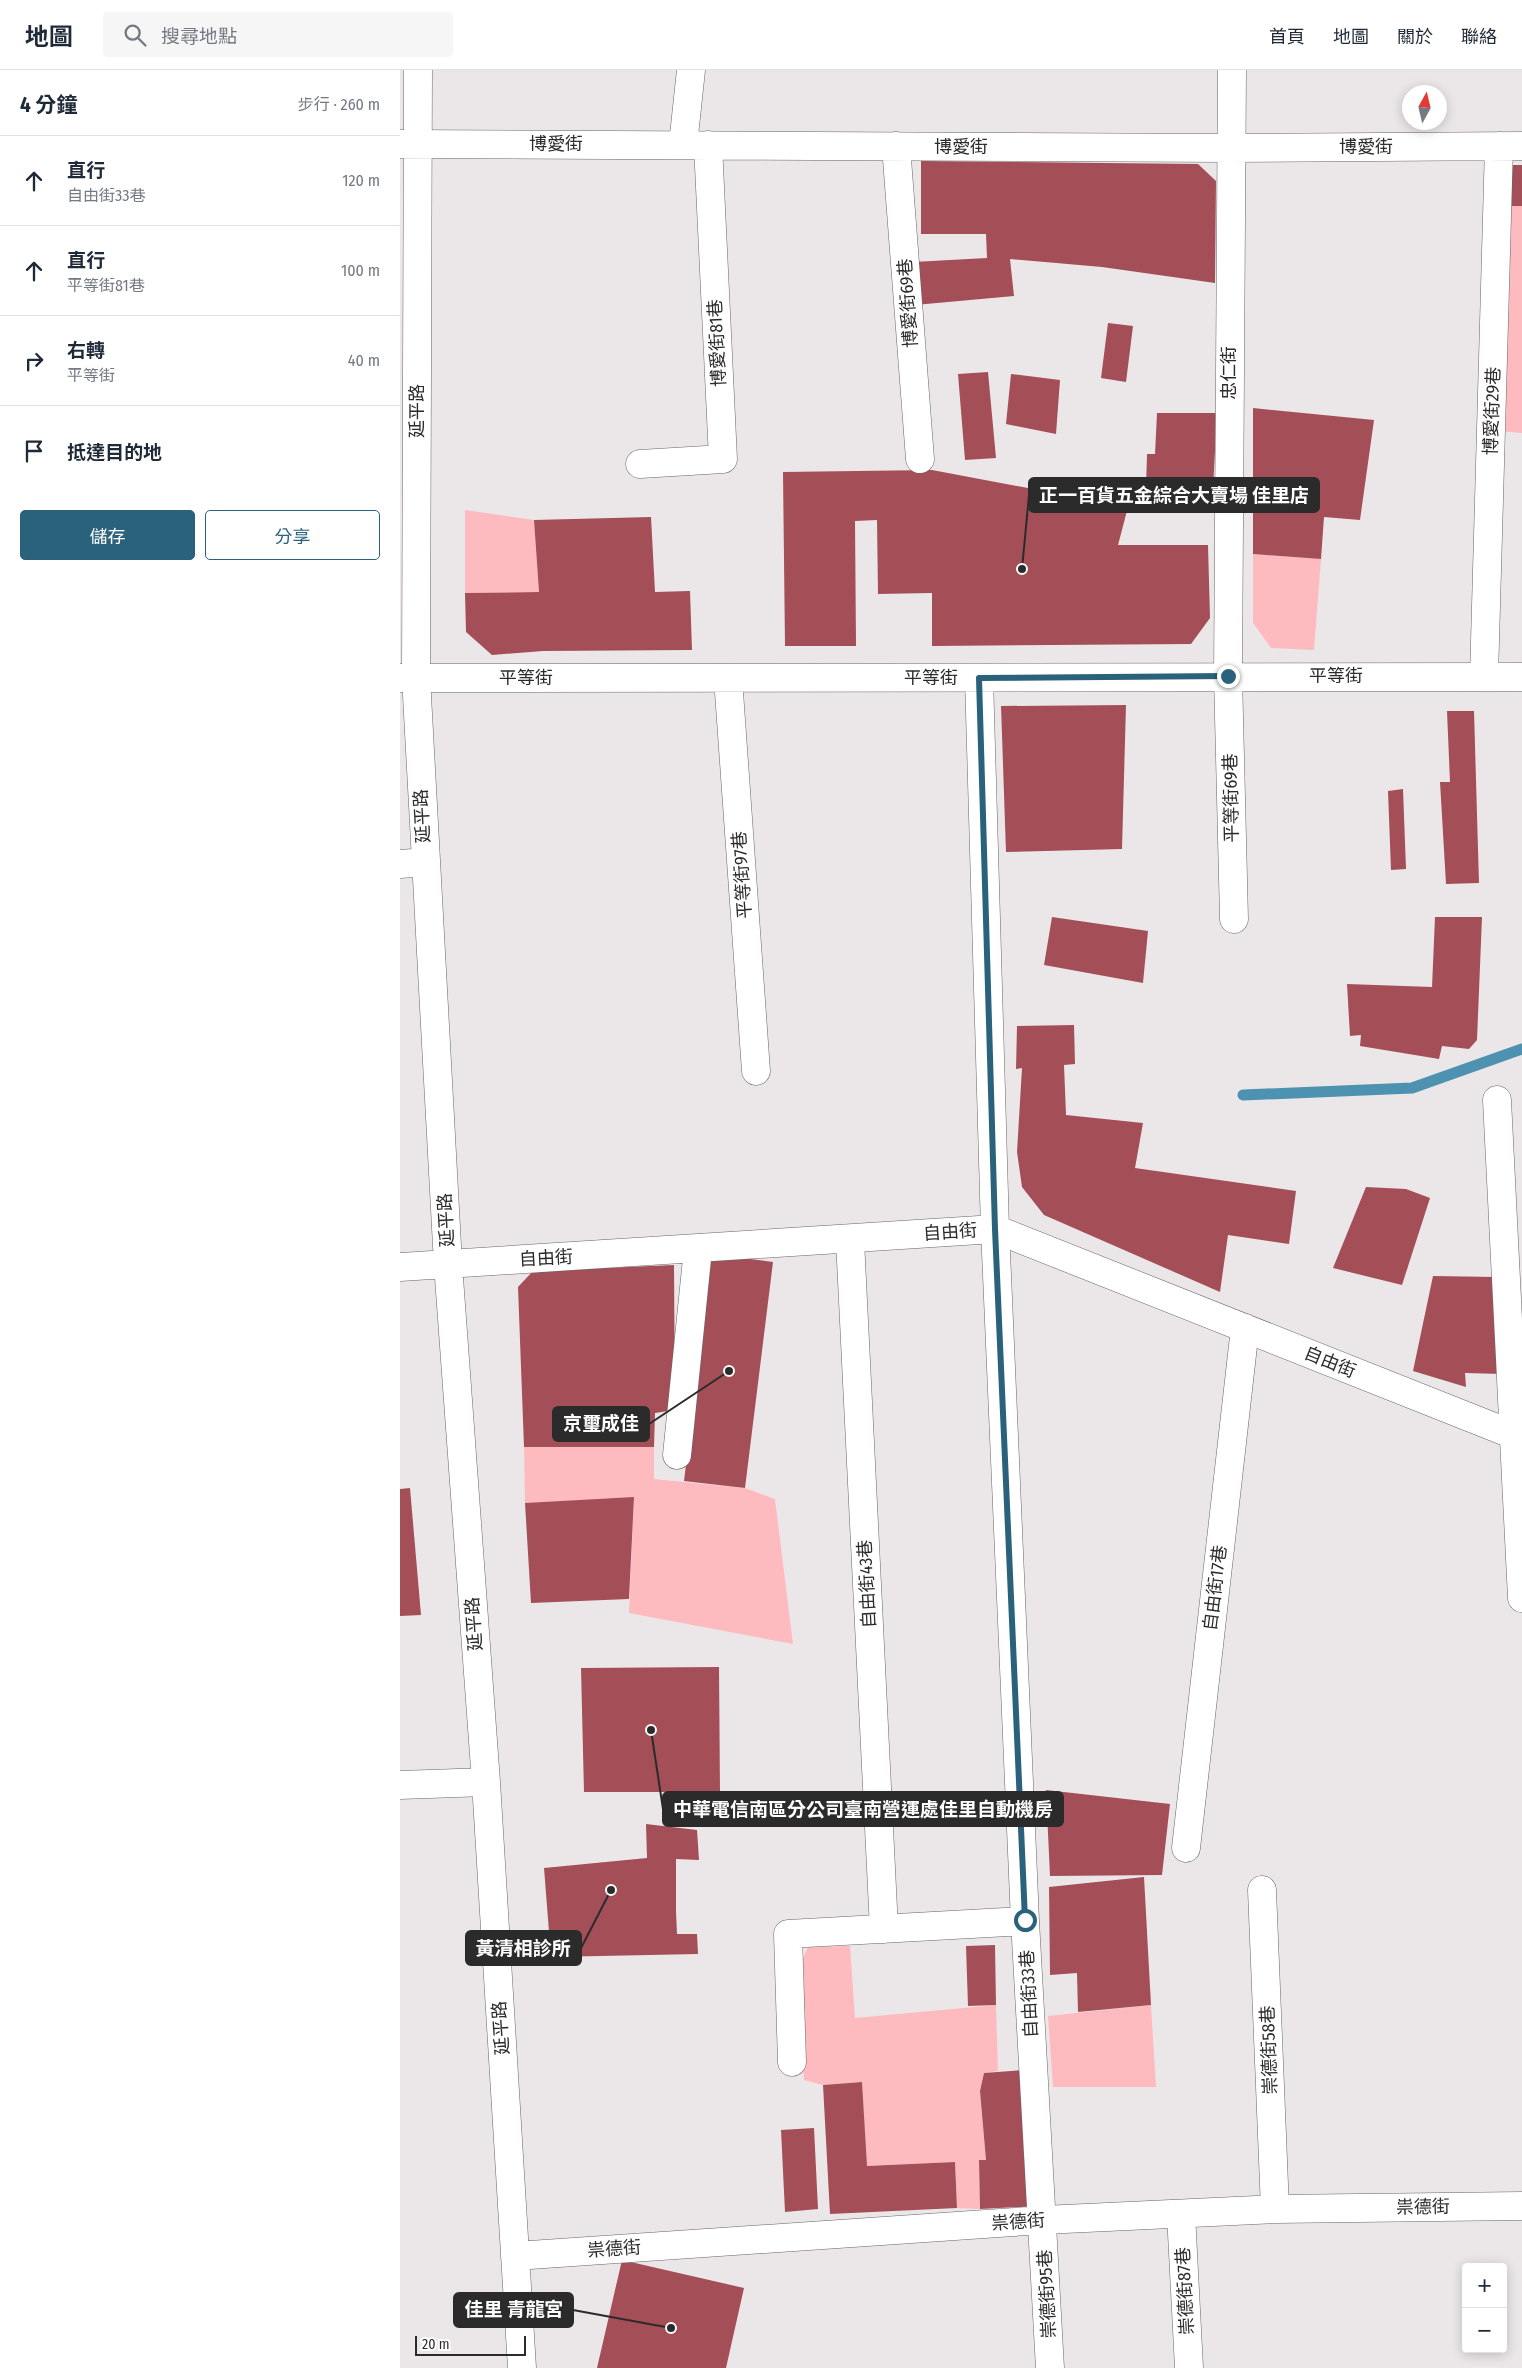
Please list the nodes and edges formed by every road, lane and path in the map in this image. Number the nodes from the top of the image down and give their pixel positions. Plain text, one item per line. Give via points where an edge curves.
1 (418, 70) edge
2 (691, 70) edge
3 (1232, 70) edge
4 (409, 144) edge
5 (695, 145) junction
6 (896, 146) junction
7 (1511, 146) edge
8 (1230, 148) junction
9 (920, 459) dead end
10 (640, 464) dead end
11 (1228, 676) junction
12 (1484, 677) junction
13 (1522, 677) edge
14 (408, 678) edge
15 (728, 678) junction
16 (979, 678) junction
17 (412, 863) edge
18 (1234, 919) dead end
19 (756, 1071) dead end
20 (1497, 1100) dead end
21 (995, 1229) junction
22 (850, 1240) junction
23 (698, 1249) junction
24 (448, 1264) junction
25 (400, 1267) edge
26 (1245, 1328) junction
27 (1518, 1435) edge
28 (678, 1455) dead end
29 (1522, 1598) edge
30 (486, 1782) junction
31 (400, 1784) edge
32 (1186, 1848) dead end
33 (1262, 1890) dead end
34 (1025, 1920) junction
35 (884, 1929) junction
36 (792, 2062) dead end
37 (1522, 2206) edge
38 (1275, 2209) junction
39 (1181, 2214) junction
40 (1043, 2220) junction
41 (515, 2256) junction
42 (522, 2368) edge
43 (1050, 2368) edge
44 (1189, 2368) edge

1 - 4 street, 延平路
2 - 5 street
3 - 8 street, 忠仁街
4 - 5 street, 博愛街
4 - 14 street, 延平路
5 - 6 street, 博愛街
5 - 10 street, 博愛街81巷 via 723,459
6 - 8 street, 博愛街
6 - 9 street, 博愛街69巷
7 - 8 street, 博愛街
7 - 12 street, 博愛街29巷
8 - 11 street, 忠仁街
11 - 12 street, 平等街
11 - 16 street, 平等街
11 - 18 street, 平等街69巷
12 - 13 street, 平等街
14 - 15 street, 平等街
14 - 17 street, 延平路
15 - 16 street, 平等街
15 - 19 street, 平等街97巷
16 - 21 street, 自由街33巷
17 - 24 street, 延平路
20 - 27 street
21 - 22 street, 自由街
21 - 26 street, 自由街
21 - 34 street, 自由街33巷
22 - 23 street, 自由街
22 - 35 street, 自由街43巷
23 - 24 street, 自由街
23 - 28 street
24 - 25 street, 自由街
24 - 30 street, 延平路
26 - 27 street, 自由街
26 - 32 street, 自由街17巷
27 - 29 street
30 - 31 street
30 - 41 street, 延平路
33 - 38 street, 崇德街58巷
34 - 35 street
34 - 40 street, 自由街33巷
35 - 36 street via 788,1934
37 - 38 street, 祟德街
38 - 39 street, 祟德街
39 - 40 street, 祟德街
39 - 44 street, 崇德街87巷
40 - 41 street, 祟德街
40 - 43 street, 崇德街95巷
41 - 42 street, 延平路

